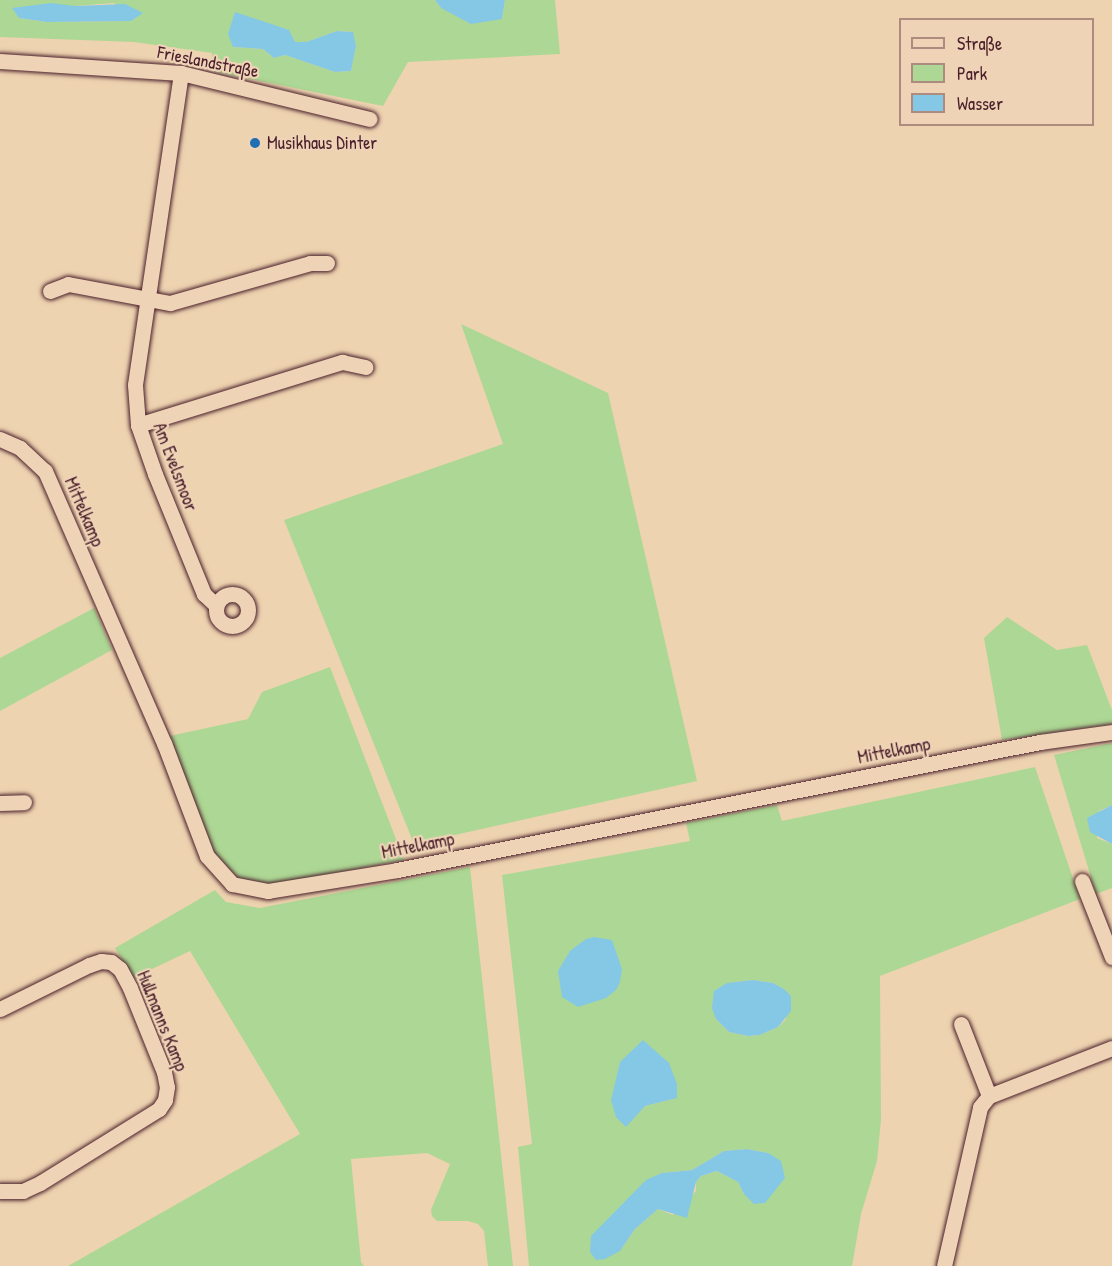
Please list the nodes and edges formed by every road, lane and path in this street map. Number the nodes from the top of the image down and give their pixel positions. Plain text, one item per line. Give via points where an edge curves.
1 (0, 61) edge
2 (181, 74) junction
3 (369, 119) dead end
4 (327, 263) dead end
5 (50, 291) dead end
6 (147, 299) junction
7 (365, 367) dead end
8 (138, 425) junction
9 (0, 439) edge
10 (216, 604) dead end
11 (1112, 732) edge
12 (24, 802) dead end
13 (0, 803) edge
14 (1082, 881) dead end
15 (1112, 957) edge
16 (0, 1009) edge
17 (961, 1024) dead end
18 (1112, 1048) edge
19 (989, 1096) junction
20 (0, 1191) edge
21 (944, 1266) edge

1 - 2 street, Frieslandstraße
2 - 3 street, Frieslandstraße
2 - 6 street, Am Evelsmoor
4 - 6 street via 310,263 170,303
5 - 6 street via 68,284
6 - 8 street, Am Evelsmoor via 135,385
7 - 8 street via 342,362
8 - 10 street, Am Evelsmoor via 204,594
9 - 11 street, Mittelkamp via 20,448 45,471 164,743 207,856 232,884 268,891 397,870 1040,742
12 - 13 street
14 - 15 street
16 - 20 street, Hullmanns Kamp via 89,965 111,962 120,969 130,988 167,1087 159,1108 39,1183 23,1191
17 - 19 street
18 - 19 street
19 - 21 street via 980,1107

